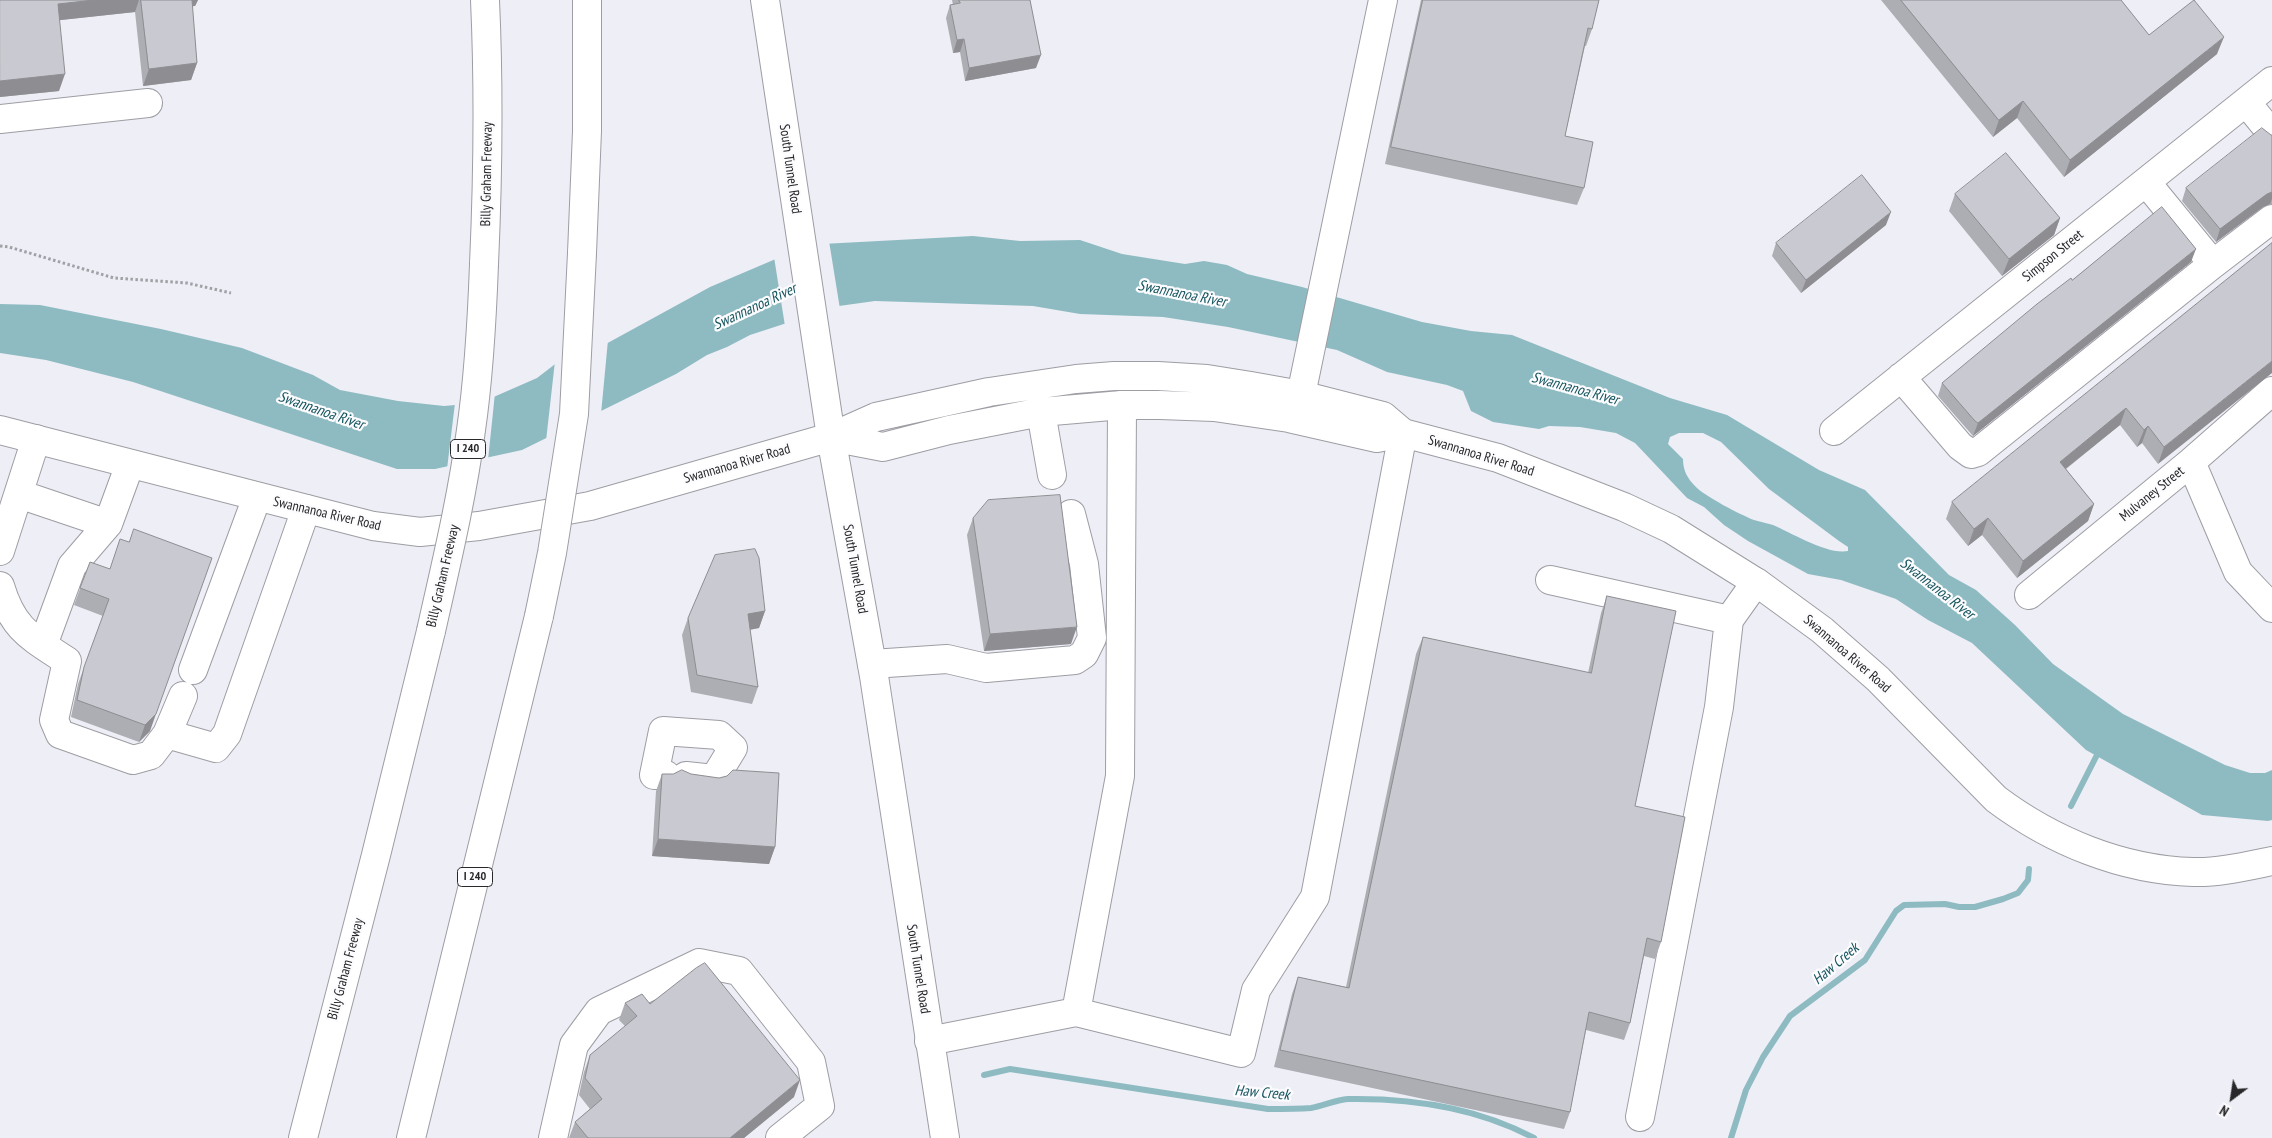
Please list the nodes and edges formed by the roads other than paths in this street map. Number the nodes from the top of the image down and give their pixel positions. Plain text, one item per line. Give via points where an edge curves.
1 (485, 0) edge
2 (587, 0) edge
3 (765, 0) edge
4 (1383, 0) edge
5 (2272, 81) edge
6 (2246, 102) junction
7 (148, 103) dead end
8 (0, 119) edge
9 (2272, 134) edge
10 (2146, 182) junction
11 (2272, 219) edge
12 (2213, 264) junction
13 (1901, 377) junction
14 (2272, 391) edge
15 (1301, 395) junction
16 (1122, 405) junction
17 (1041, 412) junction
18 (0, 430) edge
19 (1834, 431) dead end
20 (1403, 433) junction
21 (831, 437) junction
22 (36, 439) junction
23 (2191, 462) junction
24 (130, 464) junction
25 (1052, 475) dead end
26 (19, 494) junction
27 (257, 497) junction
28 (306, 509) junction
29 (1071, 514) dead end
30 (108, 524) junction
31 (0, 551) edge
32 (1550, 580) dead end
33 (1756, 582) junction
34 (0, 586) edge
35 (2029, 594) dead end
36 (2272, 608) edge
37 (1729, 620) junction
38 (43, 645) junction
39 (872, 664) junction
40 (193, 670) dead end
41 (183, 696) dead end
42 (167, 734) junction
43 (2272, 861) edge
44 (1076, 1012) junction
45 (929, 1040) junction
46 (1640, 1117) dead end
47 (303, 1138) edge
48 (411, 1138) edge
49 (553, 1138) edge
50 (780, 1138) edge
51 (945, 1138) edge

1 - 47 main road, Billy Graham Freeway / I 240, bridge via 488,173 480,349 471,430 454,530 431,631
2 - 48 main road, I 240, bridge via 587,131 574,414 539,616
3 - 21 main road, South Tunnel Road
4 - 15 main road
5 - 6 main road, Simpson Street
6 - 9 main road
6 - 10 main road, Simpson Street
7 - 8 main road
10 - 12 main road
10 - 13 main road, Simpson Street
11 - 12 main road
12 - 13 main road via 1978,452 1971,454 1960,446
13 - 19 main road, Simpson Street
14 - 23 main road, Mulvaney Street
15 - 20 main road, Swannanoa River Road via 1383,416
15 - 21 main road, Swannanoa River Road via 1207,380 1114,376 1076,379 989,392 876,417
16 - 17 main road, Swannanoa River Road
16 - 20 main road, Swannanoa River Road via 1160,404 1253,412 1377,438
16 - 44 main road via 1120,776
17 - 21 main road, Swannanoa River Road via 883,447
17 - 25 main road
18 - 22 main road, Swannanoa River Road
20 - 33 main road, Swannanoa River Road via 1498,458 1624,507 1671,529
20 - 44 main road via 1314,897 1256,990 1241,1053
21 - 28 main road, Swannanoa River Road via 590,506 479,526 420,532 373,526
21 - 39 main road, South Tunnel Road
22 - 24 main road, Swannanoa River Road
22 - 26 main road
23 - 35 main road, Mulvaney Street
23 - 36 main road via 2238,572
24 - 27 main road, Swannanoa River Road
24 - 30 main road
26 - 30 main road
26 - 31 main road
27 - 28 main road, Swannanoa River Road
27 - 40 main road
28 - 42 main road via 227,734 216,748
29 - 39 main road via 1084,564 1092,638 1084,654 1075,660 986,668 947,659
30 - 38 main road via 72,566
32 - 37 main road
33 - 37 main road
33 - 43 main road, Swannanoa River Road via 1822,630 1878,679 1996,799 2048,832 2102,855 2144,867 2194,872
34 - 38 main road via 6,608 24,632
37 - 46 main road via 1719,707
38 - 42 main road via 67,661 54,720 60,734 133,760 151,755
39 - 45 main road, South Tunnel Road
41 - 42 main road
44 - 45 main road
45 - 51 main road, South Tunnel Road
49 - 50 main road via 574,1045 599,1011 699,963 738,971 811,1062 820,1106

